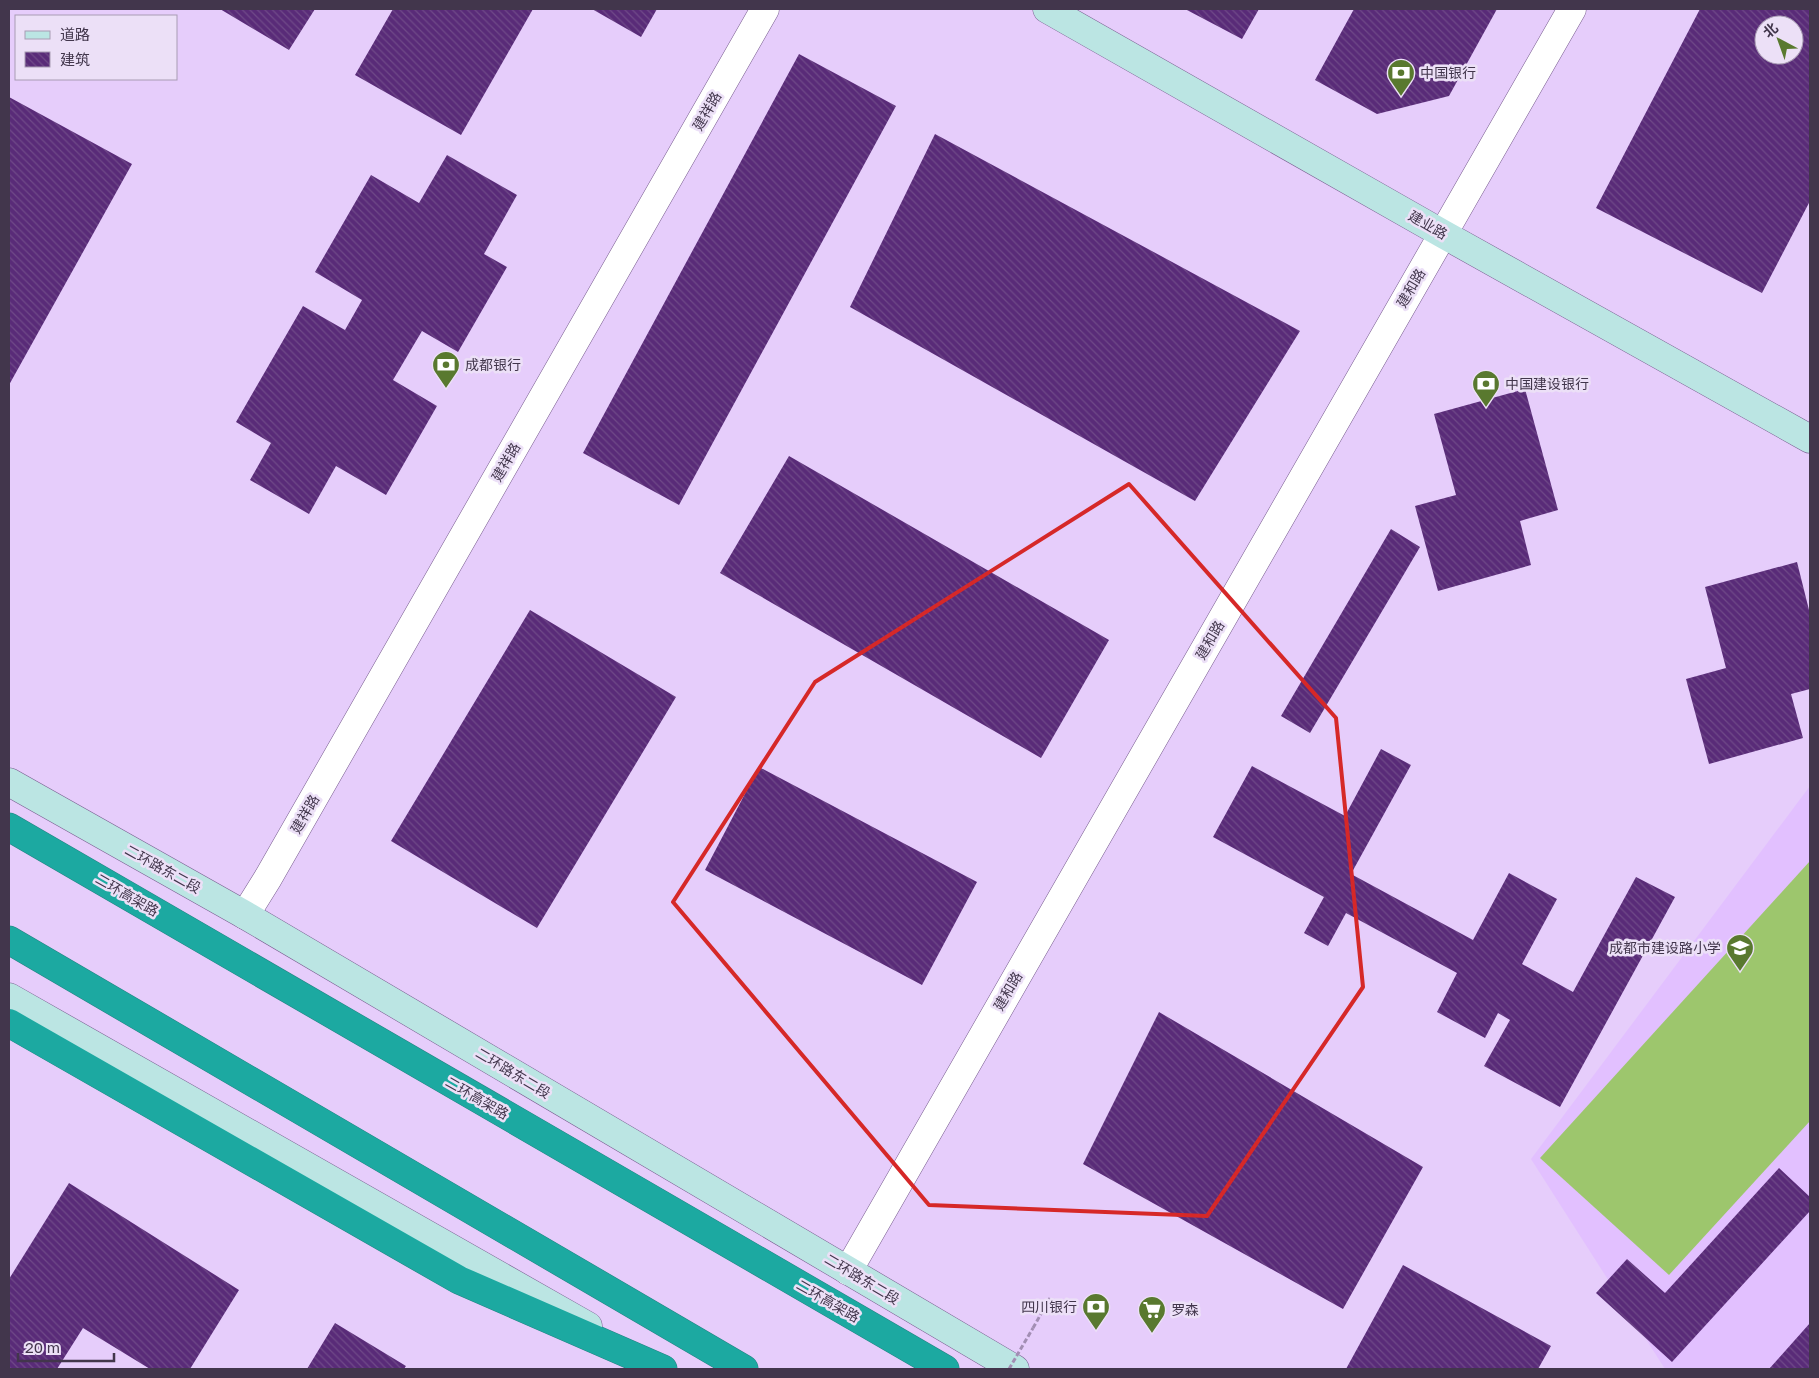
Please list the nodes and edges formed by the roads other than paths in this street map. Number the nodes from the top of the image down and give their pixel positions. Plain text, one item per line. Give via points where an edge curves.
1 (765, 9) edge
2 (1047, 9) edge
3 (1572, 9) edge
4 (1443, 234) junction
5 (1810, 439) edge
6 (9, 782) edge
7 (9, 827) edge
8 (245, 915) junction
9 (9, 940) edge
10 (9, 997) edge
11 (9, 1023) edge
12 (848, 1271) junction
13 (664, 1369) edge
14 (744, 1369) edge
15 (945, 1369) edge
16 (1015, 1369) edge

1 - 8 street, 建祥路
2 - 4 main road, 建业路
3 - 4 street, 建和路
4 - 5 main road, 建业路
4 - 12 street, 建和路
6 - 8 main road, 二环路东二段
7 - 15 highway, 二环高架路
8 - 12 main road, 二环路东二段
9 - 14 highway
10 - 13 main road
11 - 13 highway via 459,1280
12 - 16 main road, 二环路东二段

